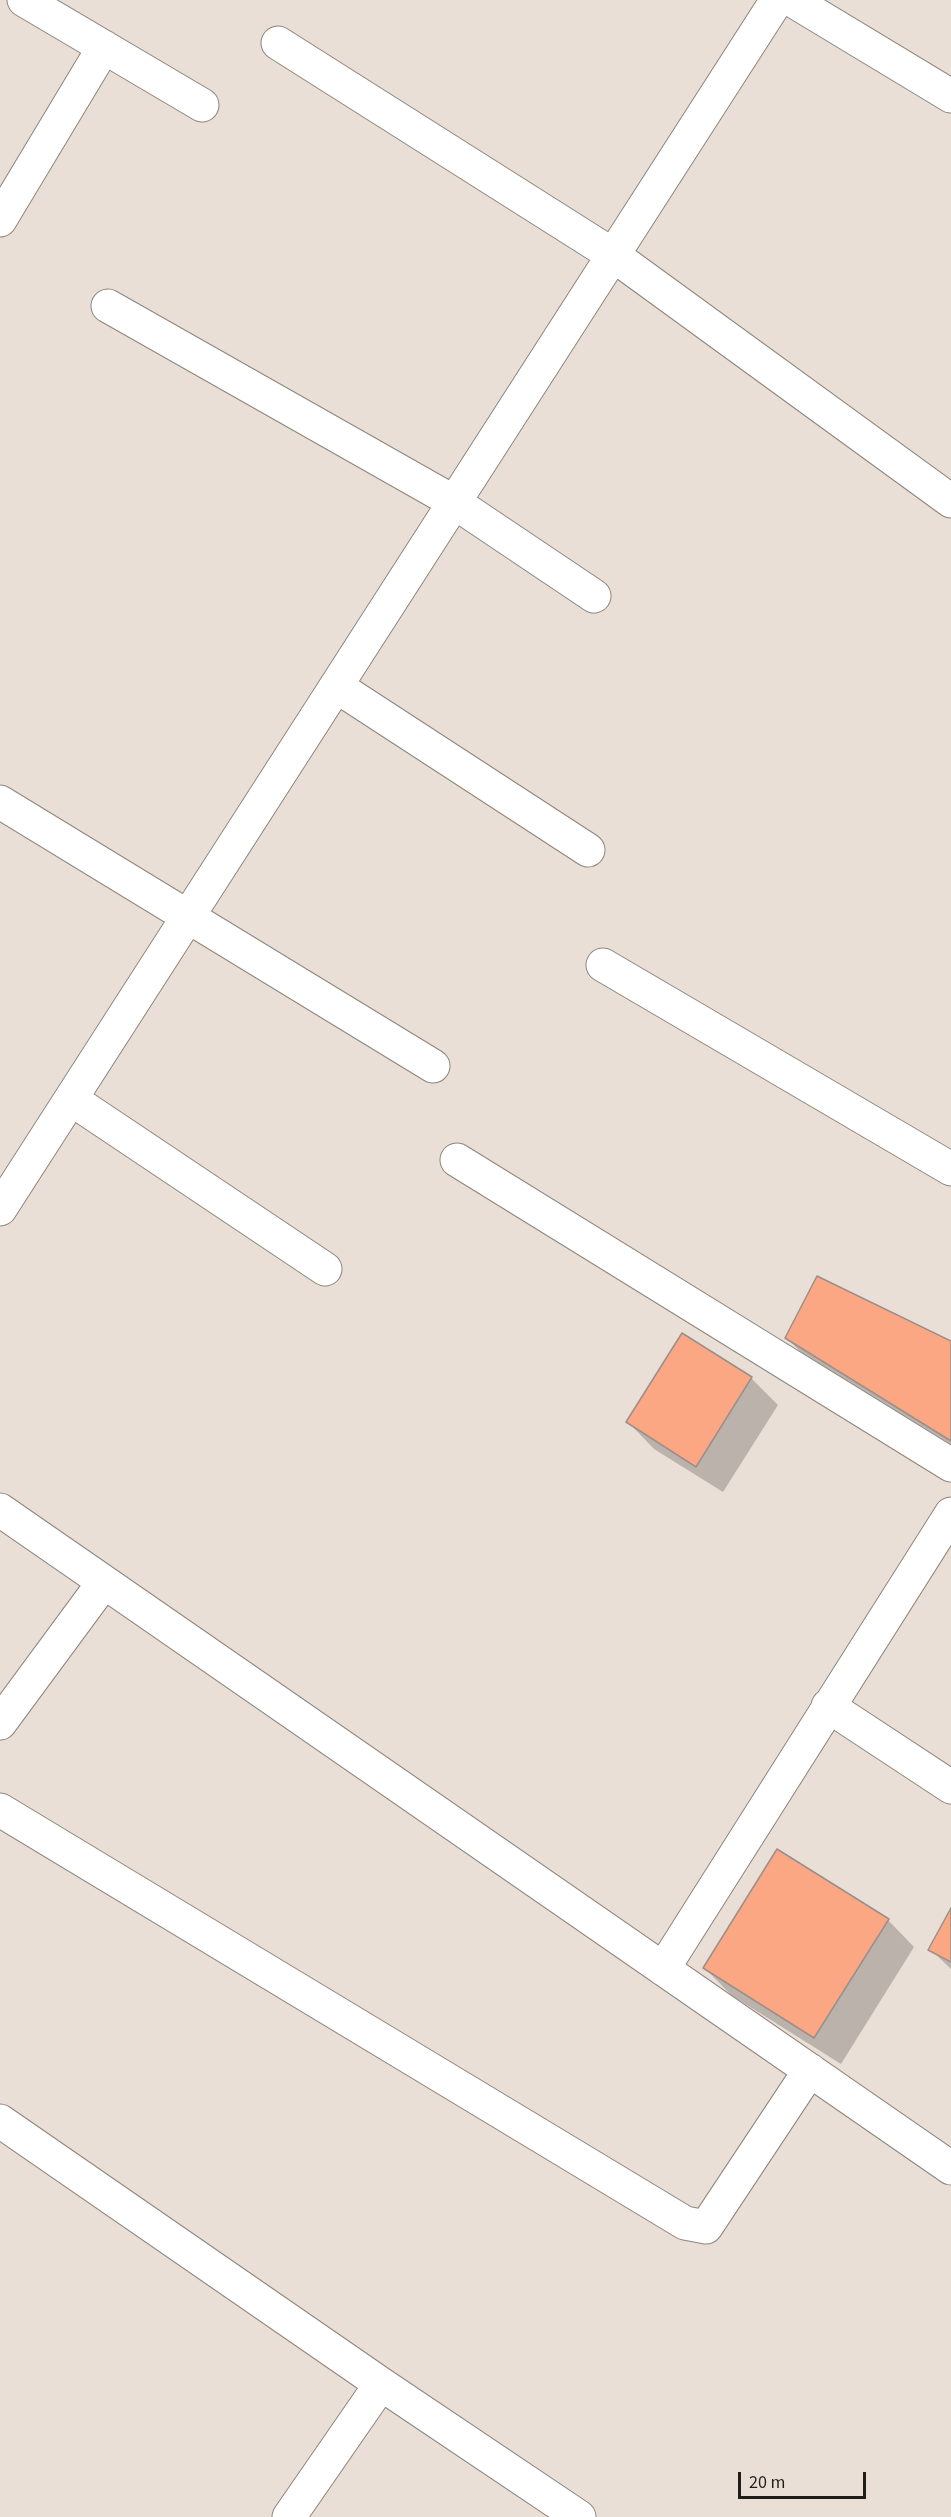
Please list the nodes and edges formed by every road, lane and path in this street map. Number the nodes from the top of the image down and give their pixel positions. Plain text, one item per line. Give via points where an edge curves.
1 (8, 0) edge
2 (24, 0) edge
3 (777, 0) edge
4 (792, 0) edge
5 (0, 12) edge
6 (278, 43) dead end
7 (104, 47) junction
8 (951, 96) edge
9 (202, 105) dead end
10 (0, 220) edge
11 (613, 255) junction
12 (108, 306) dead end
13 (951, 501) edge
14 (454, 502) junction
15 (594, 597) dead end
16 (336, 686) junction
17 (0, 802) edge
18 (588, 850) dead end
19 (188, 917) junction
20 (603, 965) dead end
21 (433, 1066) dead end
22 (70, 1099) junction
23 (456, 1160) dead end
24 (951, 1169) edge
25 (0, 1209) edge
26 (325, 1269) dead end
27 (951, 1466) edge
28 (0, 1510) edge
29 (951, 1514) edge
30 (104, 1582) junction
31 (828, 1706) junction
32 (0, 1723) edge
33 (951, 1787) edge
34 (0, 1810) edge
35 (663, 1969) junction
36 (810, 2070) junction
37 (0, 2121) edge
38 (951, 2168) edge
39 (381, 2384) junction
40 (289, 2517) edge
41 (579, 2517) edge

1 - 5 street
2 - 7 street
3 - 11 street
4 - 8 street
6 - 11 street
7 - 9 street
7 - 10 street
11 - 13 street
11 - 14 street
12 - 14 street
14 - 15 street
14 - 16 street
16 - 18 street
16 - 19 street
17 - 19 street
19 - 21 street
19 - 22 street
20 - 24 street
22 - 25 street
22 - 26 street
23 - 27 street
28 - 30 street
29 - 31 street
30 - 32 street
30 - 35 street
31 - 33 street
31 - 35 street
34 - 36 street via 685,2223 706,2227
35 - 36 street
36 - 38 street
37 - 39 street
39 - 40 street
39 - 41 street

